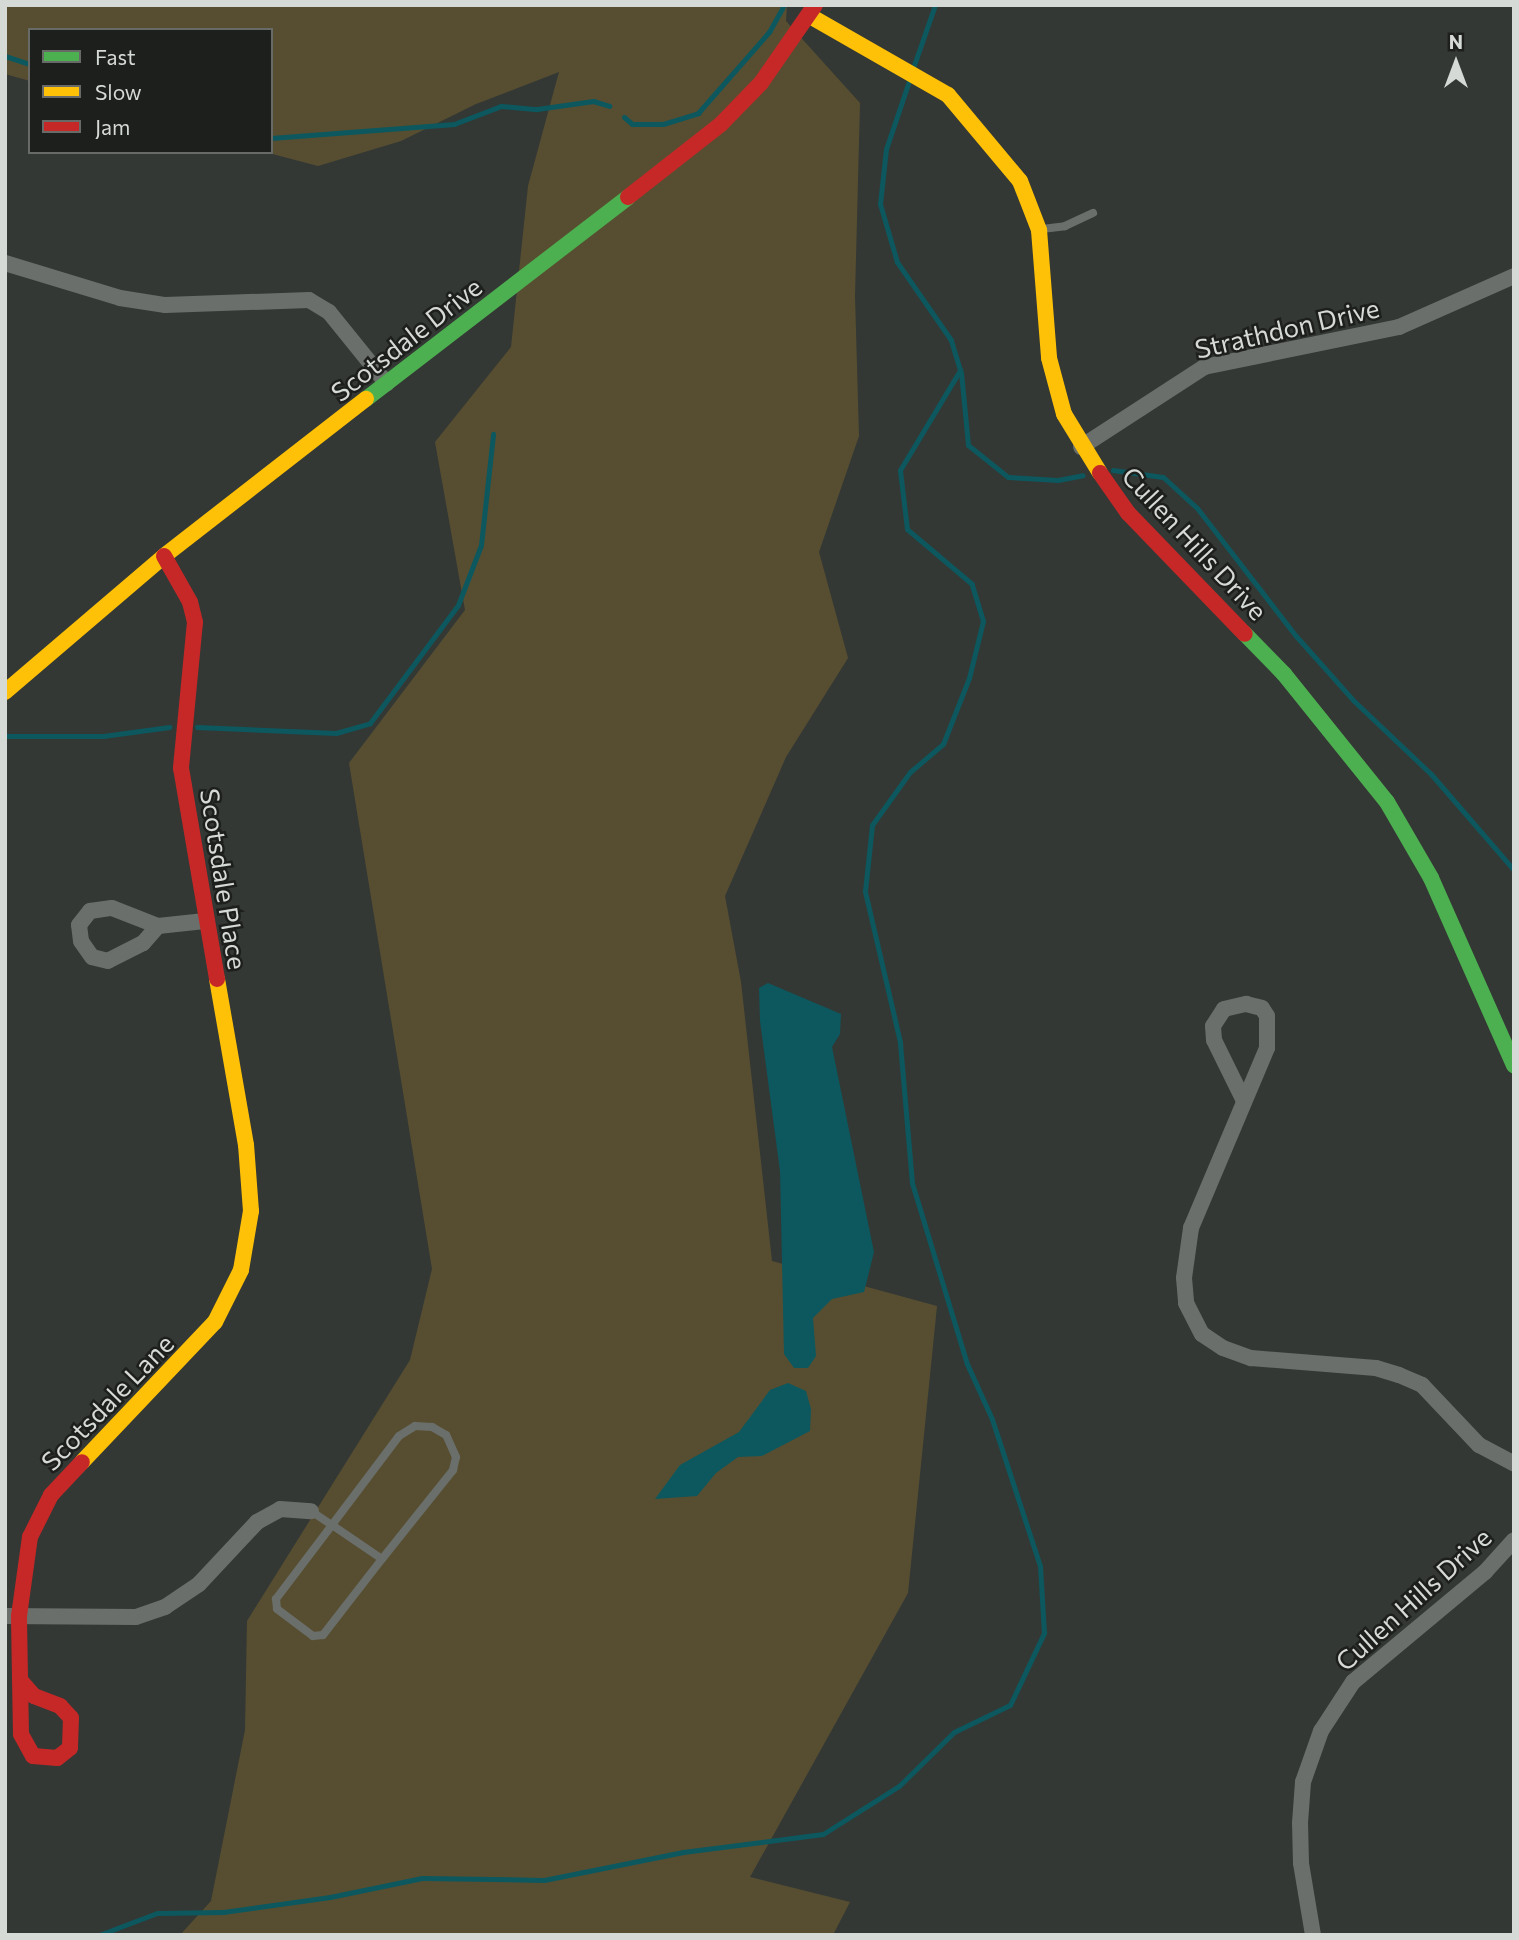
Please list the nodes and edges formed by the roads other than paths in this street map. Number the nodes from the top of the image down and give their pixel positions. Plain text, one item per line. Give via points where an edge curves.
1 (813, 10) edge
2 (1094, 213) dead end
3 (1039, 230) junction
4 (5, 263) edge
5 (1514, 276) edge
6 (387, 384) junction
7 (1081, 447) junction
8 (164, 556) junction
9 (5, 692) edge
10 (205, 921) junction
11 (158, 926) junction
12 (1514, 1065) edge
13 (1244, 1101) junction
14 (251, 1215) joint
15 (1514, 1464) edge
16 (311, 1511) joint
17 (332, 1525) junction
18 (1514, 1540) edge
19 (382, 1559) junction
20 (12, 1616) edge
21 (20, 1680) junction
22 (1313, 1935) edge

1 - 3 street, Cullen Hills Drive via 948,95 1020,181
1 - 6 street, Scotsdale Drive via 738,110
2 - 3 lane via 1065,226
3 - 7 street, Cullen Hills Drive via 1049,358 1064,414
4 - 6 street via 120,298 165,305 309,300 329,312
5 - 7 street, Strathdon Drive via 1399,327 1204,367
6 - 8 street, Scotsdale Drive
7 - 12 street, Cullen Hills Drive via 1128,513 1284,674 1387,802 1431,878
8 - 9 street, Scotsdale Drive
8 - 10 street, Scotsdale Place via 190,602 195,622 181,768
10 - 11 street
10 - 14 street, Scotsdale Place via 246,1145
11 - 11 street via 143,943 108,961 92,957 81,941 79,925 90,911 112,908
13 - 13 street via 1267,1048 1269,1030 1262,1008 1246,1004 1224,1009 1213,1026 1214,1040
13 - 15 street via 1191,1227 1186,1253 1186,1303 1202,1334 1251,1358 1376,1368 1399,1375 1422,1385 1479,1445
14 - 20 street, Scotsdale Lane via 241,1270 215,1322 177,1367 89,1453 39,1514
16 - 17 lane
16 - 20 street via 280,1508 257,1521 198,1584 165,1607 136,1617
17 - 19 lane
17 - 19 lane via 276,1599 277,1609 313,1636 323,1635
17 - 19 lane via 399,1437 415,1426 432,1427 446,1435 456,1457 453,1470
18 - 22 street, Cullen Hills Drive via 1485,1572 1353,1682 1321,1731 1303,1782 1300,1823 1301,1863
20 - 21 street, Scotsdale Lane
21 - 21 street, Scotsdale Lane via 21,1734 26,1749 41,1760 57,1758 70,1748 71,1718 61,1706 34,1696

